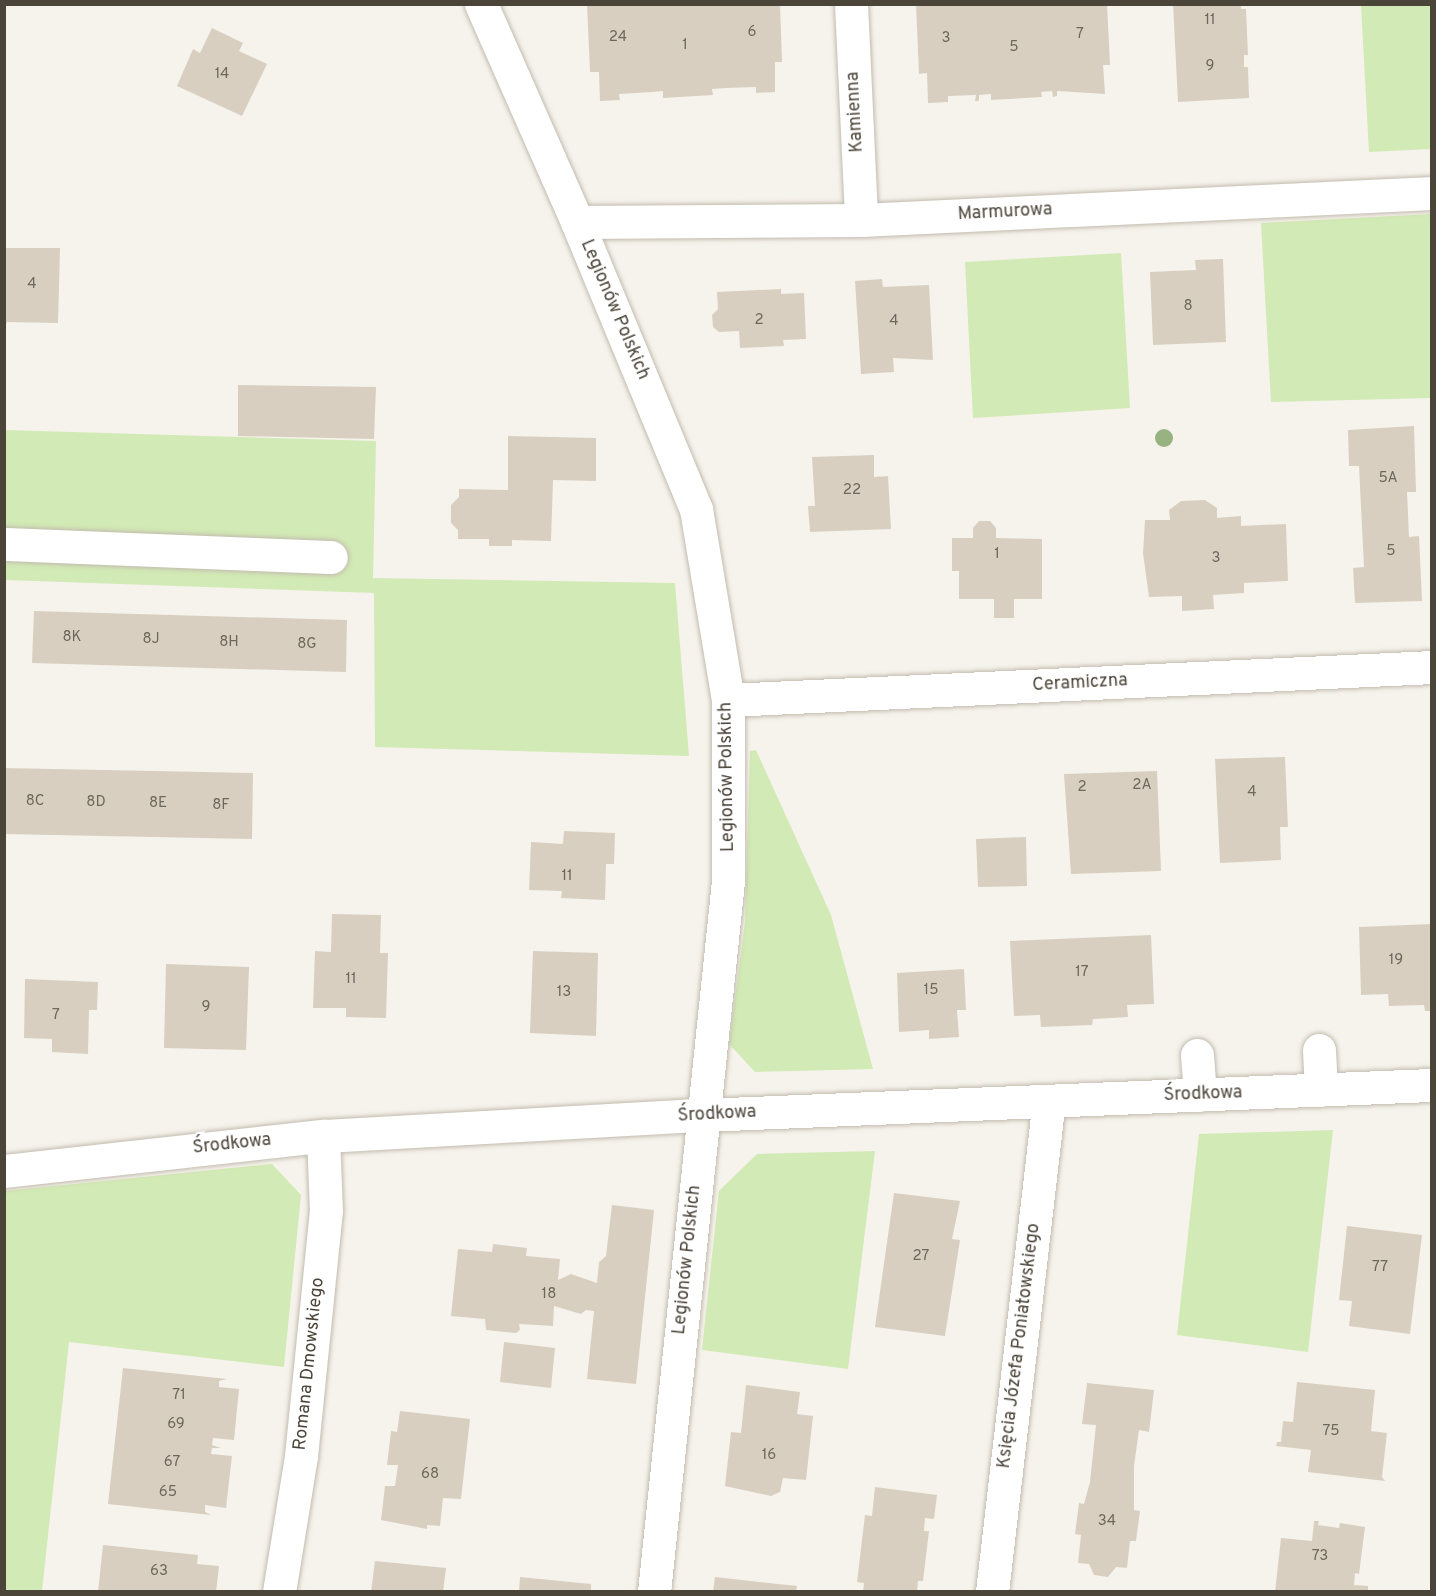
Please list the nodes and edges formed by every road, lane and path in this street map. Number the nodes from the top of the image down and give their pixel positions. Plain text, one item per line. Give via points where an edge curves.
1 (481, 4) edge
2 (851, 4) edge
3 (1431, 193) edge
4 (861, 220) junction
5 (577, 222) junction
6 (4, 544) edge
7 (331, 557) dead end
8 (1431, 667) edge
9 (728, 700) junction
10 (1319, 1050) dead end
11 (1197, 1055) dead end
12 (1431, 1085) edge
13 (1321, 1090) junction
14 (1200, 1095) junction
15 (1048, 1101) junction
16 (703, 1115) junction
17 (323, 1136) junction
18 (4, 1171) edge
19 (279, 1592) edge
20 (654, 1592) edge
21 (992, 1592) edge

1 - 5 street, Legionów Polskich
2 - 4 street, Kamienna
3 - 4 street, Marmurowa
4 - 5 street, Marmurowa
5 - 9 street, Legionów Polskich via 696,509
6 - 7 street
8 - 9 street, Ceramiczna
9 - 16 street, Legionów Polskich via 728,881
10 - 13 street
11 - 14 street
12 - 13 street, Środkowa
13 - 14 street, Środkowa
14 - 15 street, Środkowa
15 - 16 street, Środkowa
15 - 21 street, Księcia Józefa Poniatowskiego
16 - 17 street, Środkowa
16 - 20 street, Legionów Polskich
17 - 18 street, Środkowa
17 - 19 street, Romana Dmowskiego via 326,1211 301,1455

